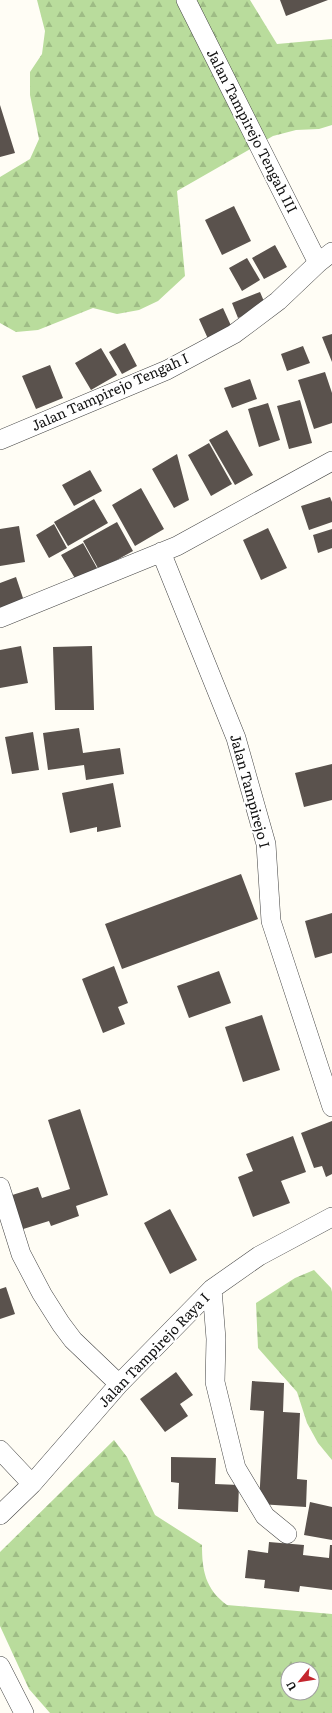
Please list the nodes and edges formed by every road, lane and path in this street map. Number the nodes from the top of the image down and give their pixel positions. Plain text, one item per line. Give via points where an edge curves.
1 (186, 0) edge
2 (325, 257) edge
3 (0, 440) edge
4 (332, 460) edge
5 (161, 552) junction
6 (0, 618) edge
7 (332, 1106) edge
8 (0, 1187) edge
9 (332, 1217) edge
10 (212, 1289) junction
11 (119, 1384) junction
12 (0, 1450) edge
13 (32, 1484) junction
14 (0, 1514) edge
15 (287, 1534) dead end
16 (0, 1666) edge
17 (24, 1713) edge

1 - 2 street, Jalan Tampirejo Tengah III
2 - 3 street, Jalan Tampirejo Tengah I via 278,302 234,334 167,370
4 - 5 street via 177,546
5 - 6 street
5 - 7 street, Jalan Tampirejo I via 236,738 266,844 271,921
8 - 11 street via 21,1254 42,1294 73,1340
9 - 10 street, Jalan Tampirejo Raya I via 259,1256
10 - 11 street, Jalan Tampirejo Raya I
10 - 15 street via 216,1339 215,1382 236,1468 265,1516
11 - 13 street, Jalan Tampirejo Raya I
12 - 13 street
13 - 14 street, Jalan Tampirejo Raya I
16 - 17 street

